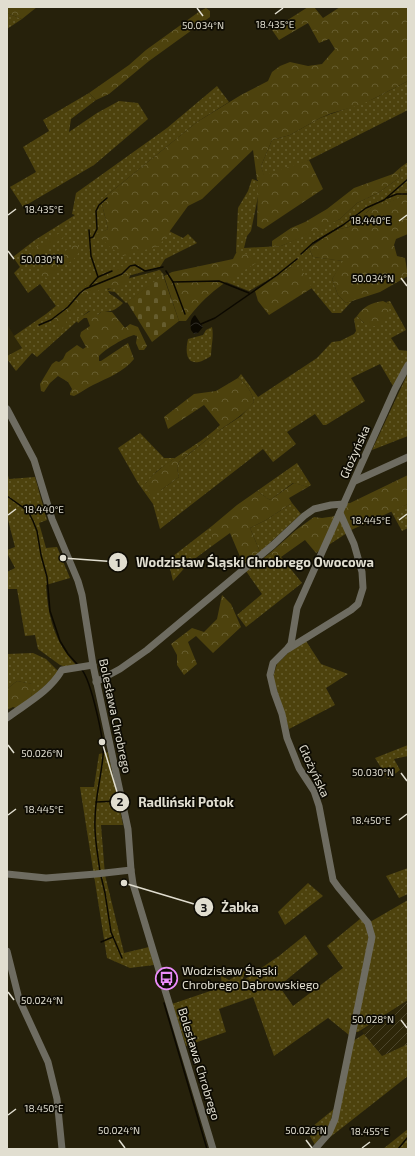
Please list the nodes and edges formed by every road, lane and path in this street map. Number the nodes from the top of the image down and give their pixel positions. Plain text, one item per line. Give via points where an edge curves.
1 (408, 365) edge
2 (7, 409) edge
3 (408, 457) edge
4 (355, 481) junction
5 (344, 504) junction
6 (340, 514) junction
7 (288, 649) junction
8 (92, 665) junction
9 (96, 682) junction
10 (7, 718) edge
11 (131, 870) junction
12 (7, 874) edge
13 (7, 951) edge
14 (62, 1149) edge
15 (213, 1149) edge
16 (315, 1149) edge

1 - 4 street, Głożyńska
2 - 8 street, Bolesława Chrobrego via 34,460 52,519 78,580
3 - 4 street
4 - 5 street, Głożyńska
5 - 6 street, Głożyńska
5 - 9 street via 314,509 304,516 147,650
6 - 7 street, Głożyńska via 297,608
6 - 7 street via 354,544 362,572 363,588 358,604
7 - 16 street, Głożyńska via 273,663 270,675 287,738 319,806 333,880 368,923 372,937 335,1119 329,1132
8 - 9 street, Bolesława Chrobrego
8 - 10 street via 62,670 44,692
9 - 11 street, Bolesława Chrobrego via 128,829
11 - 12 street via 46,878
11 - 15 street, Bolesława Chrobrego
13 - 14 street via 20,999 48,1062 57,1099

